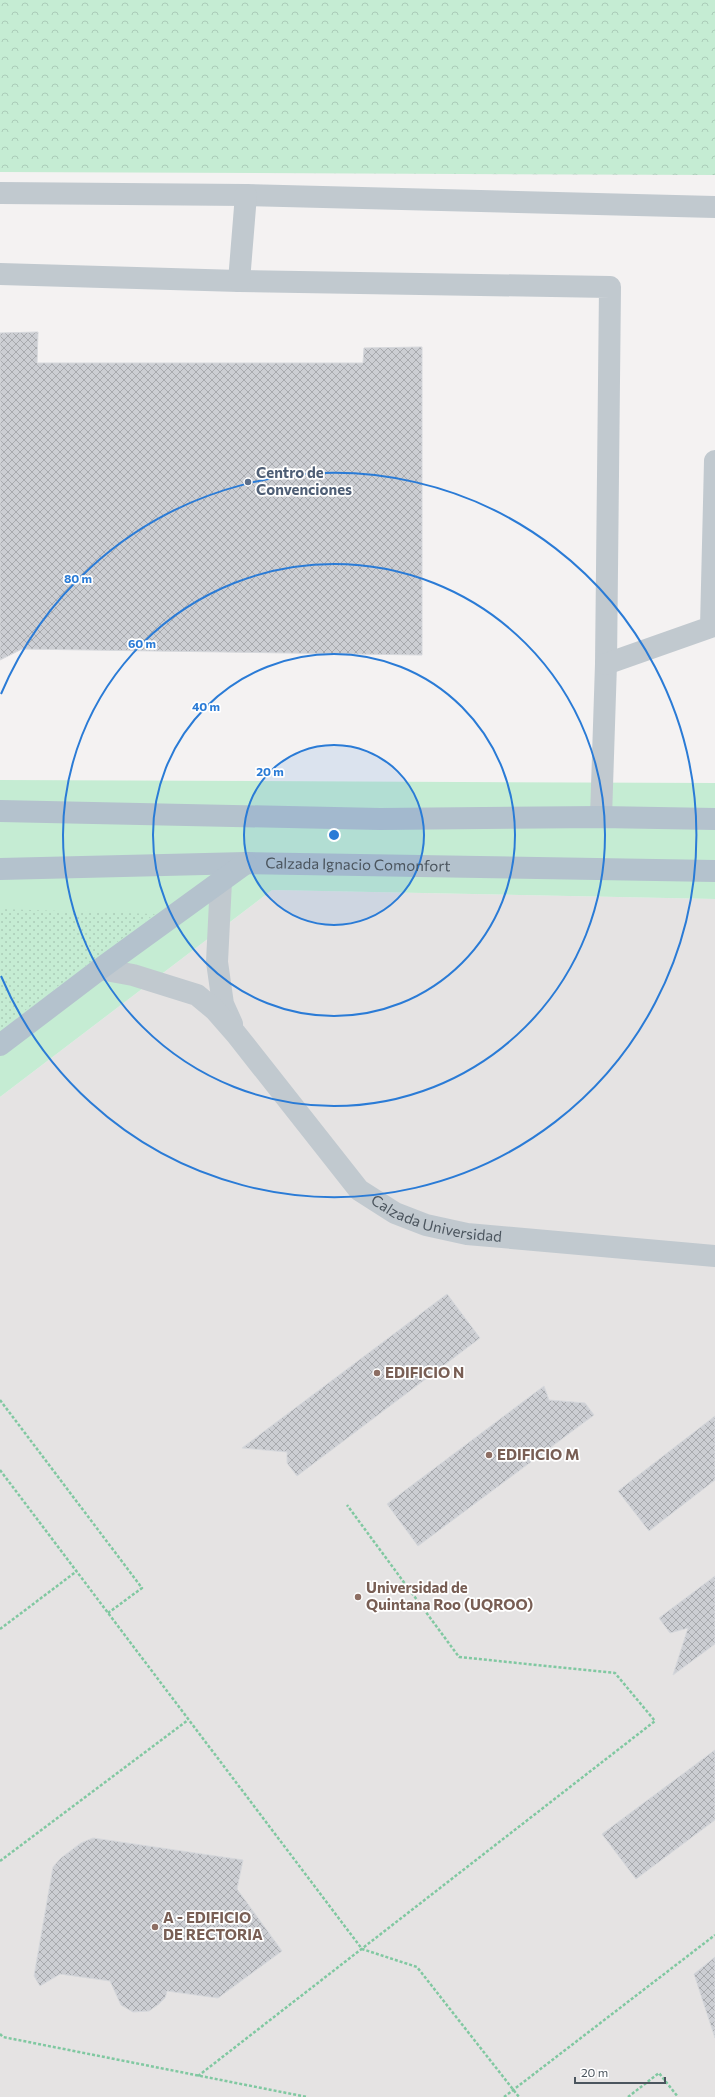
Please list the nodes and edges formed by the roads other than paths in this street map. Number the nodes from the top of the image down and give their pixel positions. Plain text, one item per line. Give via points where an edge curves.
1 (0, 193) edge
2 (246, 195) junction
3 (715, 207) edge
4 (0, 274) edge
5 (239, 281) junction
6 (715, 461) edge
7 (606, 664) junction
8 (0, 811) edge
9 (602, 817) junction
10 (715, 819) edge
11 (246, 863) junction
12 (0, 869) edge
13 (715, 871) edge
14 (221, 881) junction
15 (100, 969) junction
16 (236, 1034) junction
17 (0, 1045) edge
18 (715, 1256) edge

1 - 2 lane
2 - 3 lane
2 - 5 lane
4 - 5 lane
5 - 7 lane via 610,287
6 - 7 lane via 711,627
7 - 9 lane
8 - 9 main road via 380,818
9 - 10 main road
11 - 12 main road, Calzada Ignacio Comonfort
11 - 13 main road, Calzada Ignacio Comonfort
11 - 14 main road
14 - 15 main road
14 - 16 lane, Calzada Universidad via 217,962 223,1004
15 - 16 lane, Calzada Universidad via 139,977 198,996
15 - 17 main road
16 - 18 lane, Calzada Universidad via 359,1190 395,1213 426,1225 466,1234

